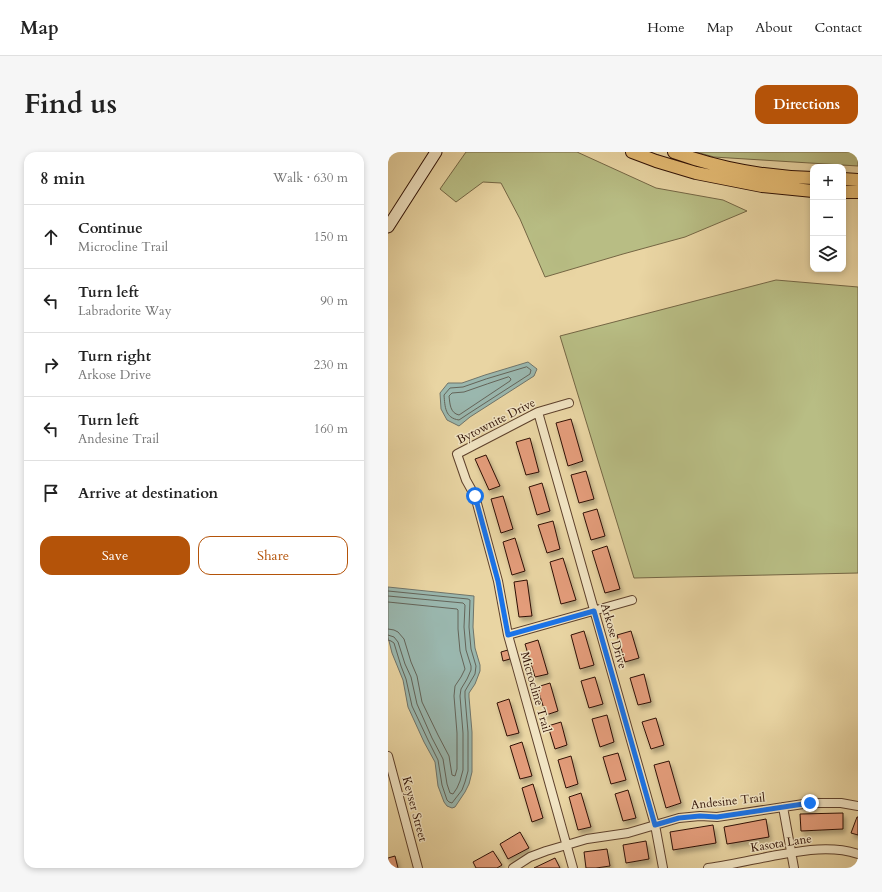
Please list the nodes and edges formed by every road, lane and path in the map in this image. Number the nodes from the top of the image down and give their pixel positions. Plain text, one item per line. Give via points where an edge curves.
1 (436, 152) edge
2 (632, 152) edge
3 (674, 152) edge
4 (810, 178) edge
5 (846, 180) edge
6 (858, 180) edge
7 (810, 190) edge
8 (846, 192) edge
9 (858, 192) edge
10 (388, 227) edge
11 (569, 403) dead end
12 (538, 412) junction
13 (457, 454) joint
14 (632, 600) dead end
15 (594, 611) junction
16 (508, 635) junction
17 (388, 756) edge
18 (858, 806) edge
19 (783, 807) junction
20 (655, 825) junction
21 (567, 845) junction
22 (791, 853) junction
23 (858, 854) edge
24 (418, 868) edge
25 (512, 868) edge
26 (573, 868) edge
27 (663, 868) edge
28 (708, 868) edge
29 (794, 868) edge

1 - 10 main road
2 - 7 main road via 696,173 762,186
3 - 4 main road via 724,167 788,178
5 - 6 main road
8 - 9 main road
11 - 12 street, Bytownite Drive
12 - 13 street, Bytownite Drive
12 - 15 street, Arkose Drive
13 - 16 street, Microcline Trail via 475,496 498,581
14 - 15 street
15 - 16 street
15 - 20 street, Arkose Drive
16 - 21 street, Microcline Trail
17 - 24 street, Keyser Street
18 - 19 street, Andesine Trail via 810,803
19 - 20 street, Andesine Trail via 717,817 679,818
19 - 22 street
20 - 21 street, Andesine Trail
20 - 27 street, Arkose Drive
21 - 25 street, Andesine Trail via 530,857
21 - 26 street, Microcline Trail
22 - 23 street, Kasota Lane via 816,849
22 - 28 street, Kasota Lane
22 - 29 street

